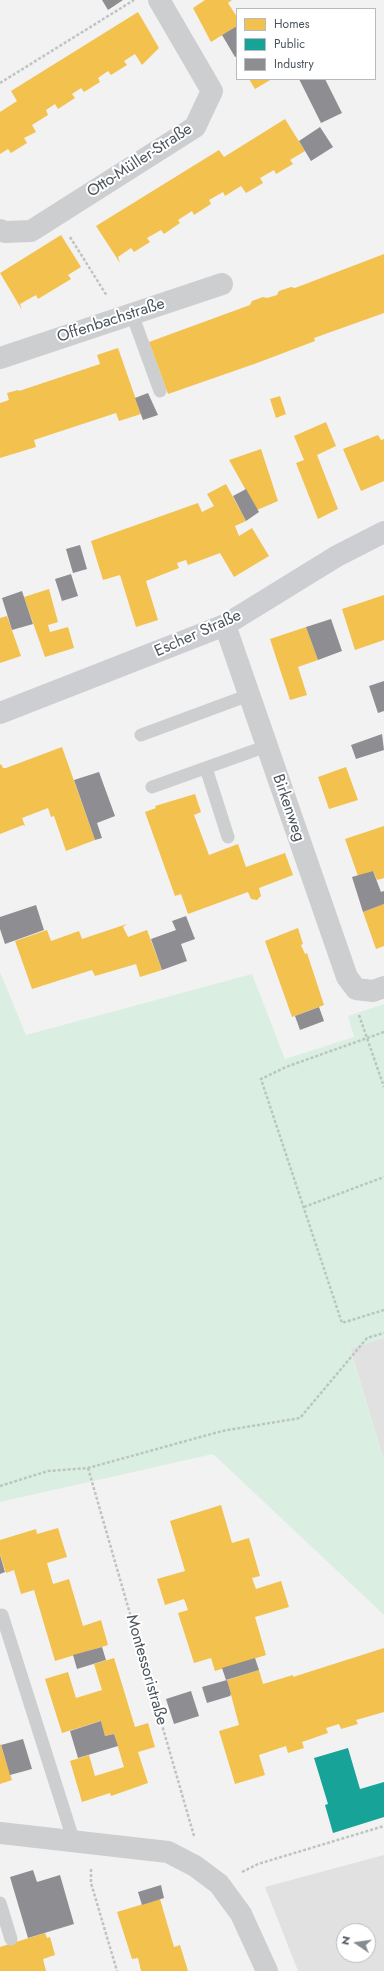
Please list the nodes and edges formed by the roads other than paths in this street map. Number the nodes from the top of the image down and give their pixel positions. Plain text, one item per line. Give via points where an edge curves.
1 (159, 0) edge
2 (0, 230) edge
3 (222, 284) dead end
4 (126, 316) junction
5 (0, 358) edge
6 (160, 391) dead end
7 (384, 532) edge
8 (225, 626) junction
9 (249, 695) junction
10 (0, 713) edge
11 (141, 735) dead end
12 (266, 746) junction
13 (206, 768) junction
14 (152, 788) dead end
15 (228, 837) dead end
16 (384, 987) edge
17 (2, 1615) dead end
18 (0, 1833) edge
19 (82, 1843) junction
20 (0, 1903) edge
21 (11, 1939) dead end
22 (267, 1971) edge

1 - 2 street, Otto-Müller-Straße via 212,91 196,127 31,230
3 - 4 street, Offenbachstraße
4 - 5 street, Offenbachstraße
4 - 6 lane
7 - 8 main road, Escher Straße via 337,556
8 - 9 street, Birkenweg
8 - 10 main road, Escher Straße
9 - 11 lane
9 - 12 street, Birkenweg
12 - 13 lane
12 - 16 street, Birkenweg via 347,977 356,989 373,991
13 - 14 lane
13 - 15 lane
17 - 19 lane
18 - 19 street
19 - 22 street via 168,1852 195,1866 212,1878 241,1914
20 - 21 lane

